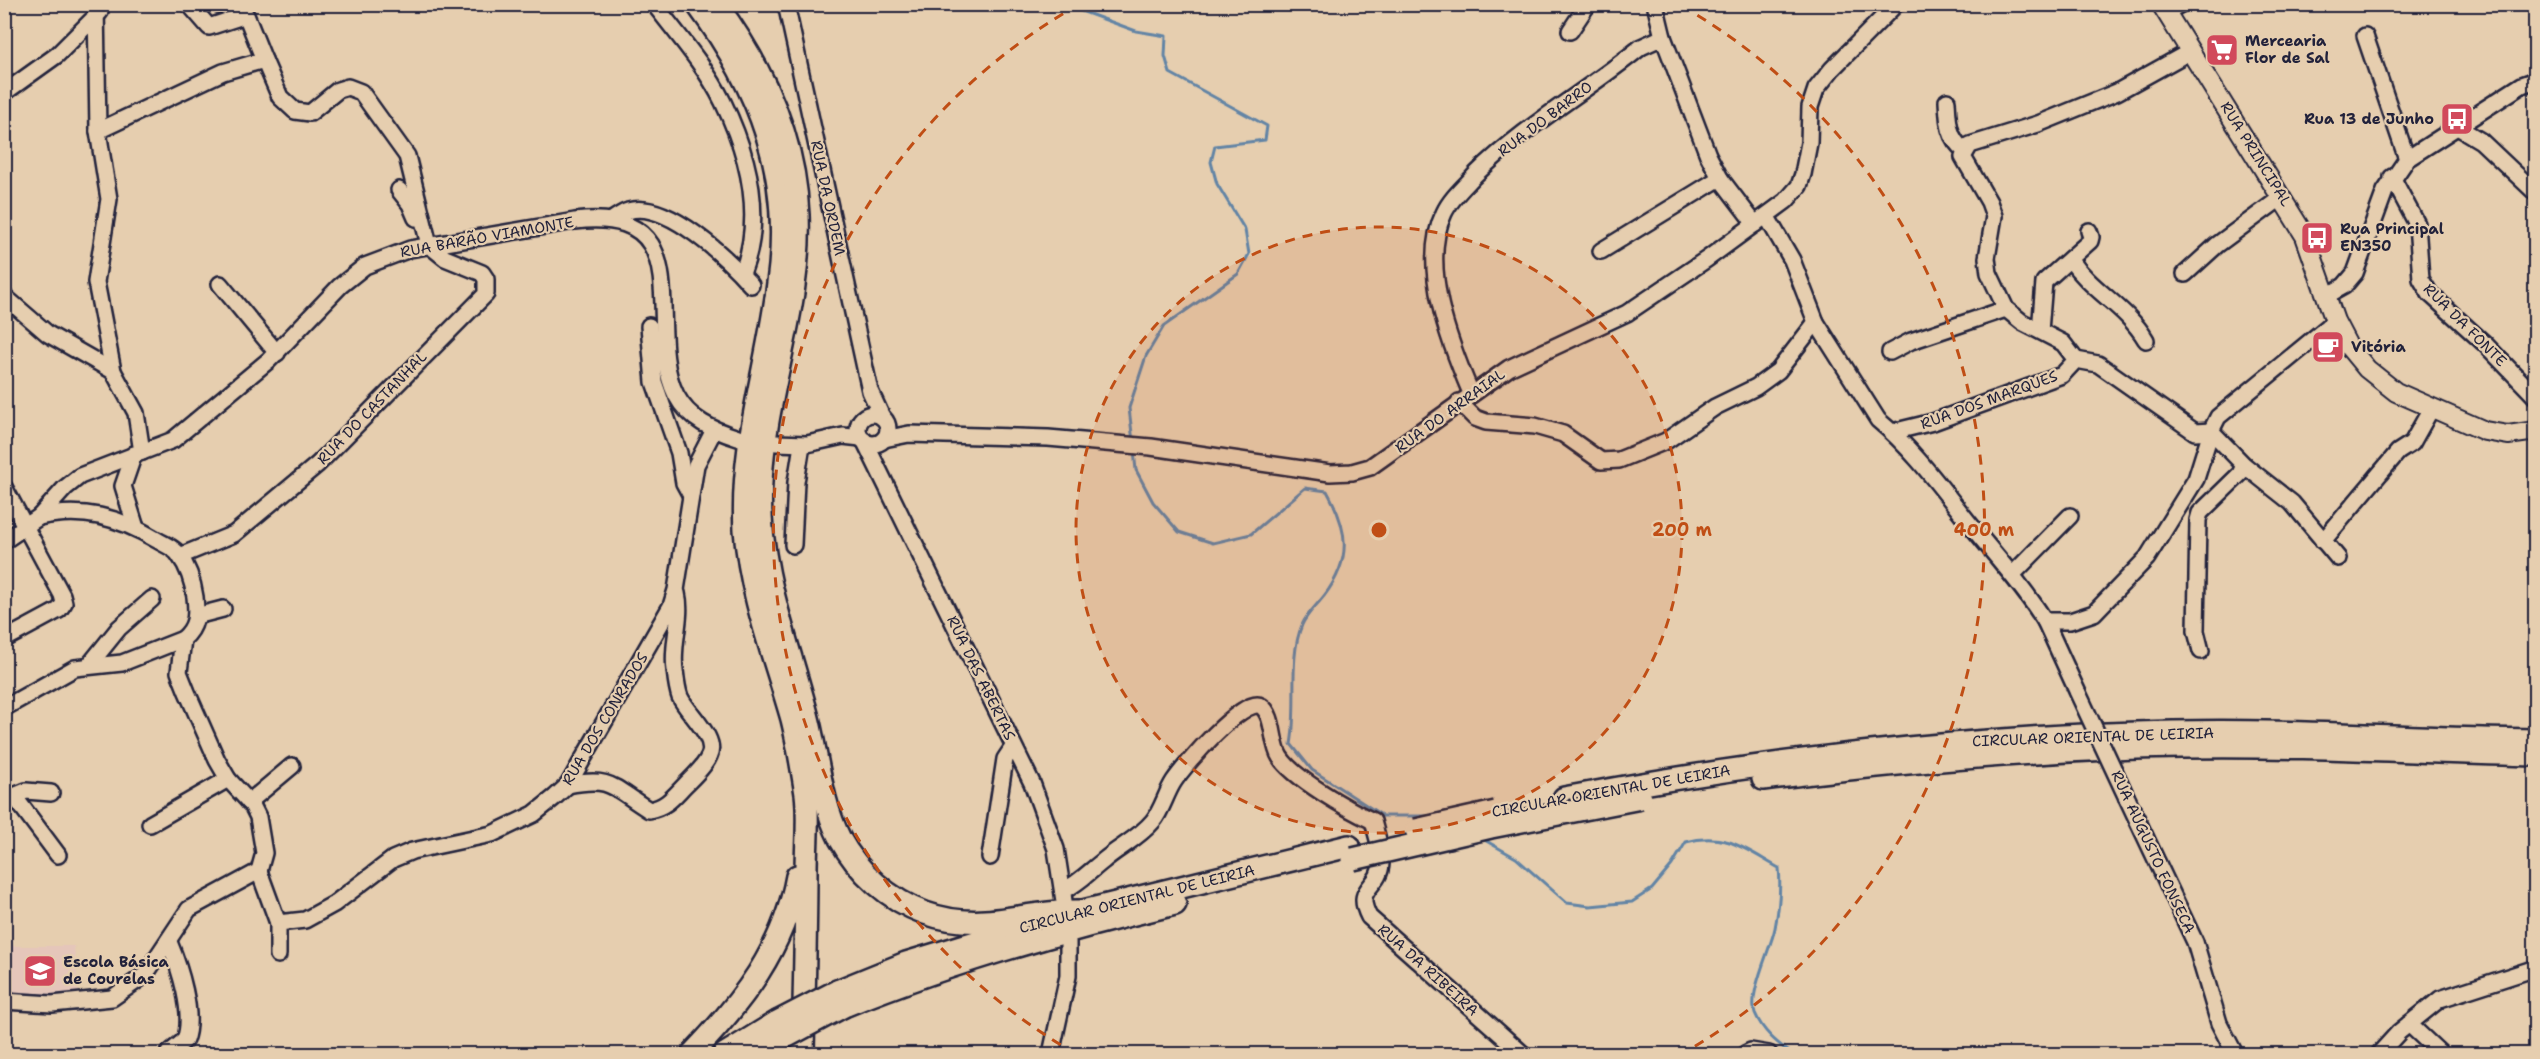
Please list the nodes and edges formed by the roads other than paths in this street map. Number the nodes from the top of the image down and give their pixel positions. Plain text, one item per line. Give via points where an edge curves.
1 (106, 4) edge
2 (189, 4) edge
3 (654, 4) edge
4 (697, 4) edge
5 (716, 4) edge
6 (786, 4) edge
7 (1588, 4) edge
8 (1655, 4) edge
9 (1896, 4) edge
10 (2169, 7) edge
11 (243, 10) edge
12 (95, 12) edge
13 (1570, 31) dead end
14 (2365, 36) dead end
15 (1663, 37) junction
16 (2191, 51) junction
17 (264, 60) junction
18 (2535, 80) edge
19 (4, 93) edge
20 (1947, 101) dead end
21 (2456, 126) junction
22 (98, 131) junction
23 (1965, 150) junction
24 (2406, 159) junction
25 (2392, 177) junction
26 (1720, 178) junction
27 (399, 190) dead end
28 (2535, 193) edge
29 (2283, 196) junction
30 (612, 220) junction
31 (1761, 221) junction
32 (423, 229) junction
33 (2089, 231) dead end
34 (429, 245) junction
35 (1601, 250) dead end
36 (2070, 259) junction
37 (2185, 274) dead end
38 (220, 284) dead end
39 (4, 296) edge
40 (2326, 296) junction
41 (2006, 309) junction
42 (2335, 321) junction
43 (1816, 322) junction
44 (649, 326) dead end
45 (2040, 331) junction
46 (2146, 340) dead end
47 (1890, 352) dead end
48 (277, 353) junction
49 (2076, 360) junction
50 (113, 371) junction
51 (870, 391) junction
52 (1465, 397) junction
53 (2535, 397) edge
54 (2431, 409) junction
55 (884, 419) junction
56 (714, 430) junction
57 (2211, 431) junction
58 (2535, 431) edge
59 (1892, 432) junction
60 (868, 434) junction
61 (909, 434) junction
62 (738, 438) dead end
63 (776, 443) dead end
64 (802, 445) junction
65 (138, 453) junction
66 (2244, 465) junction
67 (4, 487) edge
68 (690, 494) junction
69 (2070, 516) dead end
70 (39, 517) junction
71 (26, 527) junction
72 (136, 528) junction
73 (4, 541) edge
74 (2323, 541) junction
75 (793, 545) dead end
76 (180, 556) junction
77 (2338, 558) dead end
78 (2012, 575) junction
79 (676, 590) junction
80 (152, 599) dead end
81 (223, 609) dead end
82 (196, 616) junction
83 (2045, 621) junction
84 (9, 637) dead end
85 (183, 639) junction
86 (2201, 651) dead end
87 (90, 664) junction
88 (4, 708) edge
89 (808, 718) junction
90 (2535, 740) edge
91 (1013, 747) junction
92 (2535, 754) edge
93 (292, 766) dead end
94 (802, 773) junction
95 (228, 779) junction
96 (568, 785) junction
97 (1640, 790) junction
98 (51, 793) dead end
99 (9, 798) edge
100 (249, 802) junction
101 (150, 824) dead end
102 (1351, 853) junction
103 (58, 855) dead end
104 (990, 857) dead end
105 (259, 871) junction
106 (1064, 896) joint
107 (1083, 911) junction
108 (278, 923) junction
109 (1068, 941) dead end
110 (169, 942) junction
111 (278, 956) dead end
112 (156, 959) junction
113 (177, 968) junction
114 (2535, 968) edge
115 (841, 999) junction
116 (4, 1001) edge
117 (2409, 1024) junction
118 (778, 1031) junction
119 (168, 1054) edge
120 (692, 1054) edge
121 (725, 1054) edge
122 (755, 1054) edge
123 (803, 1054) edge
124 (813, 1054) edge
125 (1051, 1054) edge
126 (1523, 1054) edge
127 (1745, 1054) edge
128 (1769, 1054) edge
129 (2235, 1054) edge
130 (2379, 1054) edge
131 (2441, 1054) edge

1 - 12 street
2 - 11 street via 209,27
3 - 30 street via 723,100 735,131 753,204 754,236 746,280 709,243 669,219 635,210
4 - 94 highway via 732,53 749,87 776,173 782,219 779,275 750,432 745,529 751,579 793,723
5 - 89 highway via 756,65 772,99 795,184 795,283 766,432 760,509 765,566
6 - 51 street, RUA DA ORDEM
7 - 13 street
8 - 15 street
9 - 31 street, RUA DO ARRAIAL via 1816,89 1801,180 1792,196
10 - 16 main road, RUA PRINCIPAL
11 - 17 street
12 - 19 street via 57,55
12 - 22 street
14 - 24 street
15 - 26 street
15 - 52 street, RUA DO BARRO via 1641,47 1500,151 1444,213 1438,231 1437,282
16 - 23 street via 2116,92
16 - 29 main road, RUA PRINCIPAL
17 - 22 street via 223,72
17 - 32 street via 280,97 295,111 310,113 338,90 348,87 361,92 407,156
18 - 21 street
20 - 23 street, RUA DOS MARQUES via 1951,134
21 - 24 street
21 - 28 street via 2481,141
22 - 50 street via 109,199 96,282
23 - 41 street, RUA DOS MARQUES via 1963,157 1994,216 1987,258 1989,273
24 - 25 street
25 - 40 street via 2355,273 2344,286
25 - 53 street, RUA DA FONTE via 2417,224 2421,279 2430,294
26 - 31 street
26 - 35 street
27 - 32 street
29 - 37 street via 2217,244
29 - 40 main road, RUA PRINCIPAL via 2305,236
30 - 34 street, RUA BARÃO VIAMONTE via 575,221
30 - 56 street, RUA BARÃO VIAMONTE via 633,228 654,252 661,274 673,387 687,411
31 - 43 street, RUA AUGUSTO FONSECA via 1792,260
31 - 52 street, RUA DO ARRAIAL via 1627,313 1526,359
32 - 34 street
33 - 36 street via 2090,241
34 - 48 street, RUA BARÃO VIAMONTE via 396,253 358,271
34 - 76 street, RUA DO CASTANHAL via 445,258 482,273 486,294 309,471 234,534
36 - 45 street via 2044,282
36 - 46 street via 2084,279 2127,315
38 - 48 street
39 - 50 street via 48,334
40 - 42 main road, RUA PRINCIPAL
41 - 45 street, RUA DOS MARQUES
41 - 47 street via 1911,341
42 - 54 main road, RUA PRINCIPAL via 2348,346 2380,382
42 - 57 street via 2218,417
43 - 52 street via 1778,371 1756,387 1715,407 1666,441 1619,460 1601,461 1563,434 1475,418
43 - 59 street, RUA AUGUSTO FONSECA via 1878,420
44 - 68 street via 654,382
45 - 49 street, RUA DOS MARQUES via 2063,343
48 - 65 street, RUA BARÃO VIAMONTE via 173,440
49 - 57 street via 2098,364 2195,432
49 - 59 street, RUA DOS MARQUES via 2062,375 1933,422
50 - 65 street via 136,413
51 - 55 street, RUA DA ORDEM
51 - 60 street, RUA DA ORDEM
52 - 61 street, RUA DO ARRAIAL via 1383,460 1352,472 1325,472 1151,447 1028,437
54 - 58 main road, RUA PRINCIPAL via 2493,433
54 - 74 street via 2412,443 2398,452
55 - 60 street via 888,429
55 - 60 street via 873,414
55 - 61 street, RUA DO ARRAIAL
56 - 62 street, RUA BARÃO VIAMONTE
56 - 68 street, RUA DOS CONRADOS via 696,465
57 - 66 street
57 - 83 street via 2196,479 2147,558 2094,613 2070,621
59 - 78 street, RUA AUGUSTO FONSECA
60 - 61 street, RUA DO ARRAIAL
60 - 64 street
60 - 91 street, RUA DAS ABERTAS via 875,464
63 - 64 street
64 - 75 street
65 - 70 street, RUA BARÃO VIAMONTE via 74,480
65 - 72 street via 123,486
66 - 74 street via 2292,503
66 - 86 street via 2198,520 2196,631
67 - 71 street
68 - 79 street, RUA DOS CONRADOS
69 - 78 street
70 - 71 street, RUA BARÃO VIAMONTE
70 - 72 street via 80,512
71 - 73 street, RUA BARÃO VIAMONTE
71 - 84 street via 64,603 59,610
72 - 76 street
74 - 77 street
76 - 82 street via 192,582
78 - 83 street, RUA AUGUSTO FONSECA
79 - 96 street, RUA DOS CONRADOS via 671,606
79 - 96 street via 680,607 674,667 679,695 689,714 705,731 711,744 710,756 670,801 649,810 602,781
80 - 87 street via 118,628
81 - 82 street
82 - 85 street via 193,630
83 - 129 street, RUA AUGUSTO FONSECA, bridge via 2195,942 2220,1023
85 - 87 street via 122,663
85 - 95 street via 179,672
87 - 88 street via 75,668
89 - 107 highway via 840,838 868,876 896,898 925,913 968,922 1014,920 1061,910
89 - 124 highway via 815,834
90 - 97 highway, CIRCULAR ORIENTAL DE LEIRIA via 2305,731 2072,735 1922,746
91 - 104 street via 1005,759
91 - 106 street, RUA DAS ABERTAS via 1045,817 1059,862
92 - 97 highway, CIRCULAR ORIENTAL DE LEIRIA via 2281,747 2055,751
93 - 100 street
94 - 120 highway via 800,862 788,914 770,956 751,986
94 - 123 highway via 806,797
95 - 100 street
95 - 101 street
96 - 108 street, RUA DOS CONRADOS via 512,826 412,851 393,859 334,904 304,920
97 - 102 highway, CIRCULAR ORIENTAL DE LEIRIA, bridge via 1491,827
98 - 99 street via 26,791
99 - 103 street
100 - 105 street via 263,837
102 - 107 highway, CIRCULAR ORIENTAL DE LEIRIA
102 - 115 highway, CIRCULAR ORIENTAL DE LEIRIA via 993,951
105 - 108 street
105 - 110 street via 189,909
106 - 126 street, RUA DA RIBEIRA via 1154,820 1174,781 1231,719 1245,708 1262,706 1268,714 1278,755 1287,766 1373,821 1381,864 1363,894 1362,904 1369,917
107 - 115 highway, CIRCULAR ORIENTAL DE LEIRIA via 941,951
108 - 111 street
109 - 125 street via 1068,976
110 - 112 street
110 - 113 street
112 - 113 street
112 - 116 street via 145,975 112,998 52,1004
113 - 119 street via 188,1006 188,1032 178,1049
114 - 117 street via 2449,995
115 - 118 highway, CIRCULAR ORIENTAL DE LEIRIA, bridge
117 - 130 street
117 - 131 street
118 - 121 highway, CIRCULAR ORIENTAL DE LEIRIA
118 - 122 highway, CIRCULAR ORIENTAL DE LEIRIA
127 - 128 street

